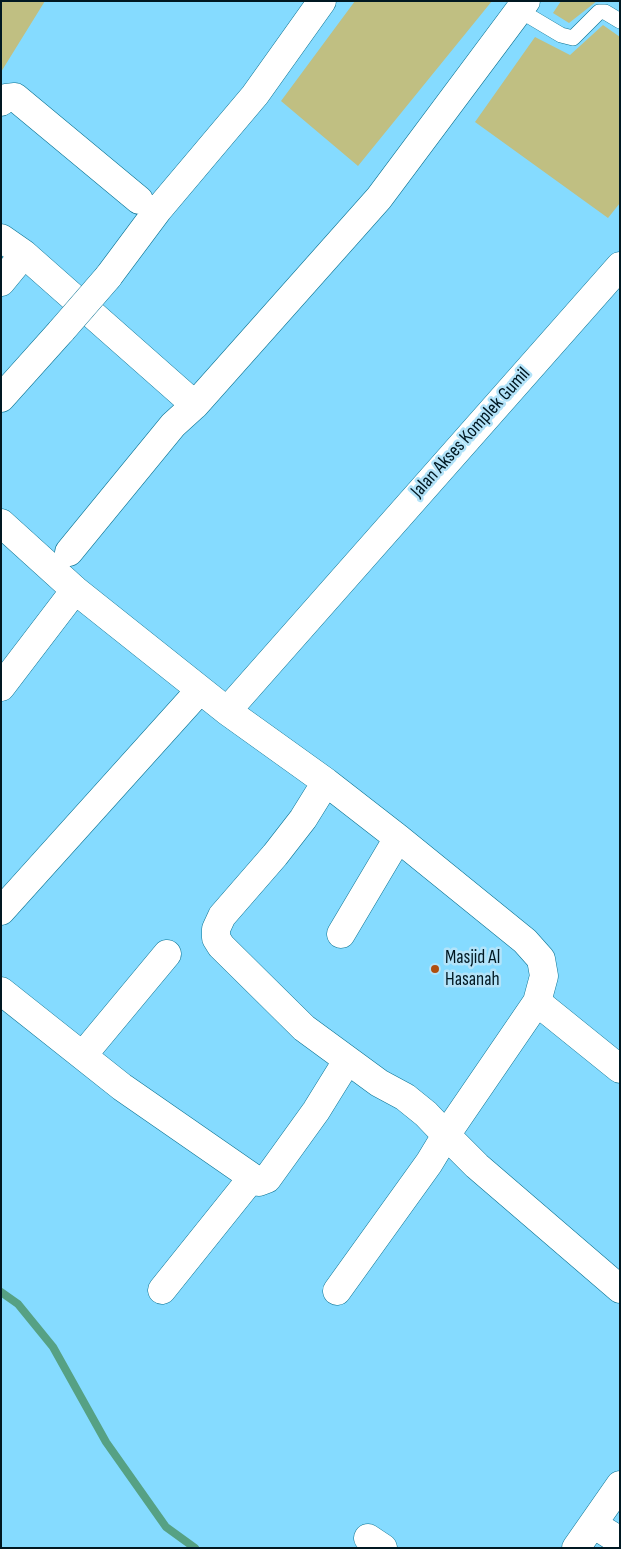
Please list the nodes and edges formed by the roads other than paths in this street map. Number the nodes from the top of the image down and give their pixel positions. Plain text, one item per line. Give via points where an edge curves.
1 (322, 1) edge
2 (523, 6) edge
3 (620, 21) edge
4 (1, 102) edge
5 (139, 200) dead end
6 (1, 238) edge
7 (24, 254) junction
8 (620, 266) edge
9 (1, 282) edge
10 (1, 398) edge
11 (195, 405) junction
12 (1, 523) edge
13 (69, 552) dead end
14 (75, 590) junction
15 (1, 687) edge
16 (200, 690) junction
17 (227, 711) junction
18 (326, 782) junction
19 (398, 838) junction
20 (1, 911) edge
21 (341, 934) dead end
22 (167, 954) dead end
23 (1, 991) edge
24 (537, 1002) junction
25 (83, 1055) junction
26 (347, 1061) junction
27 (620, 1069) edge
28 (446, 1134) junction
29 (251, 1179) junction
30 (620, 1289) edge
31 (162, 1290) dead end
32 (337, 1291) dead end
33 (620, 1485) edge
34 (593, 1524) junction
35 (620, 1541) edge
36 (576, 1548) edge

1 - 10 street, bridge via 255,95 158,210 108,277
2 - 3 lane via 561,35 574,38 599,12
2 - 11 street via 379,198
4 - 5 street via 15,97
6 - 7 street
7 - 9 street
7 - 11 street
8 - 17 street, Jalan Akses Komplek Gumil
11 - 13 street via 173,426
12 - 14 street
14 - 15 street
14 - 16 street
16 - 17 street
16 - 20 street
17 - 18 street
18 - 19 street
18 - 26 street via 303,819 222,916 216,938 304,1028
19 - 21 street
19 - 24 street via 536,953 541,959 544,976
22 - 25 street
23 - 25 street
24 - 27 street
24 - 28 street
25 - 29 street via 122,1087
26 - 28 street via 405,1097
26 - 29 street via 267,1179 258,1182
28 - 30 street via 477,1166
28 - 32 street via 429,1163
29 - 31 street
33 - 34 street
34 - 35 street
34 - 36 street

